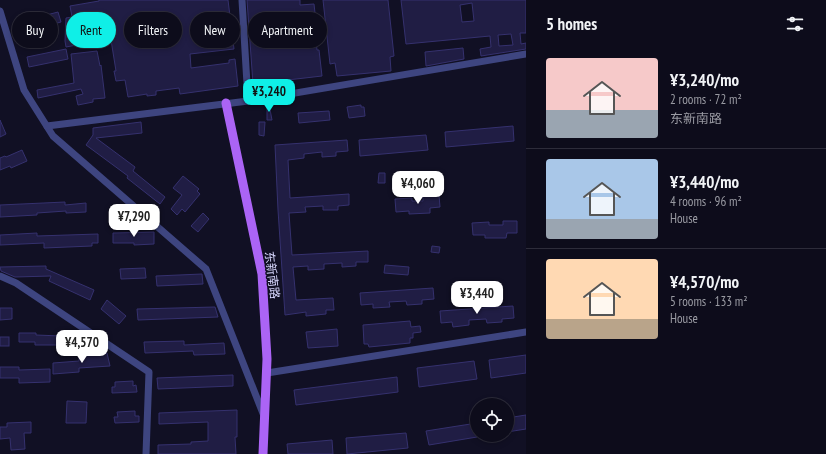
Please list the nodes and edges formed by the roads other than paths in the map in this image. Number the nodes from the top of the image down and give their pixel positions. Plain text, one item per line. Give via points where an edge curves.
1 (242, 0) edge
2 (0, 11) edge
3 (526, 54) edge
4 (248, 101) junction
5 (226, 103) junction
6 (47, 126) junction
7 (0, 276) edge
8 (526, 332) edge
9 (267, 373) junction
10 (264, 418) junction
11 (146, 454) edge
12 (263, 454) edge

1 - 4 street
2 - 6 street via 24,90
3 - 4 street
4 - 5 street
5 - 6 street
5 - 9 main road, 东新南路 via 262,274
6 - 10 street via 53,136 206,269
7 - 11 street via 16,282 149,372
8 - 9 street
9 - 10 main road, 东新南路
10 - 12 main road, 东新南路

